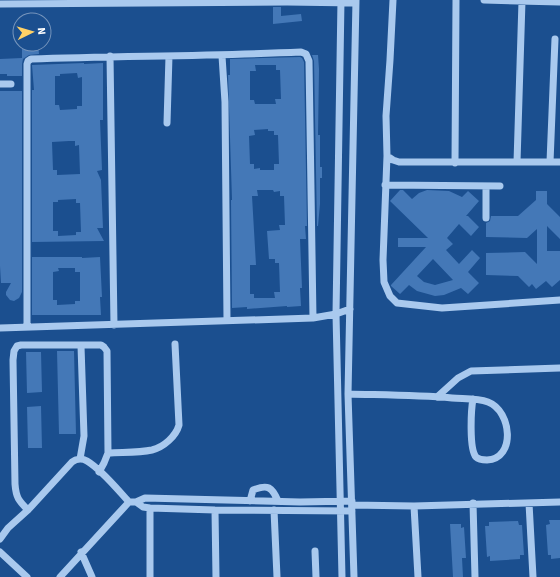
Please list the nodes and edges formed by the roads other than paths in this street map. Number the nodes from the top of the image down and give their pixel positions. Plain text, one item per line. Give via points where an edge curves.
1 (393, 0) edge
2 (451, 0) edge
3 (456, 0) edge
4 (461, 0) edge
5 (484, 0) edge
6 (156, 1) edge
7 (254, 1) edge
8 (522, 1) edge
9 (535, 1) edge
10 (20, 2) edge
11 (341, 2) edge
12 (356, 2) edge
13 (560, 2) edge
14 (0, 4) edge
15 (555, 39) dead end
16 (110, 56) junction
17 (169, 56) junction
18 (222, 56) junction
19 (0, 84) edge
20 (11, 84) dead end
21 (167, 123) dead end
22 (387, 156) junction
23 (517, 162) junction
24 (550, 162) junction
25 (560, 162) edge
26 (455, 163) junction
27 (385, 185) junction
28 (486, 186) junction
29 (500, 186) dead end
30 (486, 218) dead end
31 (560, 300) edge
32 (350, 309) junction
33 (336, 314) junction
34 (312, 318) junction
35 (227, 320) junction
36 (114, 325) junction
37 (27, 327) junction
38 (0, 328) edge
39 (175, 344) dead end
40 (81, 346) junction
41 (560, 368) edge
42 (348, 394) junction
43 (437, 397) junction
44 (473, 399) junction
45 (108, 453) junction
46 (80, 459) junction
47 (99, 472) junction
48 (250, 500) junction
49 (278, 501) junction
50 (133, 502) junction
51 (340, 502) junction
52 (529, 502) junction
53 (560, 502) edge
54 (473, 503) junction
55 (352, 506) junction
56 (414, 506) junction
57 (150, 508) junction
58 (28, 510) junction
59 (215, 510) junction
60 (274, 510) junction
61 (340, 510) junction
62 (0, 539) edge
63 (315, 550) dead end
64 (0, 552) edge
65 (82, 552) junction
66 (27, 577) edge
67 (60, 577) edge
68 (92, 577) edge
69 (150, 577) edge
70 (216, 577) edge
71 (277, 577) edge
72 (316, 577) edge
73 (342, 577) edge
74 (354, 577) edge
75 (418, 577) edge
76 (475, 577) edge
77 (533, 577) edge

1 - 22 street via 386,124
2 - 3 street
3 - 4 street
3 - 26 street
5 - 8 street
6 - 7 street
6 - 10 street
7 - 11 street
8 - 9 street
8 - 23 street
9 - 13 street
10 - 14 street
11 - 12 street
11 - 33 street
12 - 32 street
15 - 24 street
16 - 17 street
16 - 36 street
16 - 37 street via 31,59 27,64
17 - 18 street
17 - 21 street
18 - 34 street via 301,52 308,57
18 - 35 street
19 - 20 street
22 - 26 street via 399,162
22 - 27 street
23 - 24 street
23 - 26 street
24 - 25 street
27 - 28 street
27 - 31 street via 384,282 397,304 442,308
28 - 29 street
28 - 30 street
32 - 33 street
32 - 42 street
33 - 34 street
33 - 51 street
34 - 35 street
35 - 36 street
36 - 37 street
37 - 38 street
39 - 45 street via 179,425 177,431 173,437 153,450
40 - 45 street via 101,345 107,352
40 - 46 street via 84,436
40 - 58 street via 21,345 14,350 16,495
41 - 43 street via 472,371 458,378
42 - 43 street
42 - 55 street
43 - 44 street
44 - 44 street via 494,405 502,412 506,422 506,445 501,454 492,460 480,459 473,448
45 - 47 street
46 - 47 street
46 - 58 street via 75,459
47 - 50 street
48 - 49 street
48 - 49 street via 253,490 266,487 271,488
48 - 50 street via 144,498
49 - 51 street
50 - 57 street
50 - 65 street
51 - 55 street
51 - 61 street
52 - 53 street
52 - 54 street
52 - 77 street
54 - 56 street
54 - 76 street
55 - 56 street
55 - 61 street
55 - 74 street
56 - 75 street
57 - 59 street
57 - 69 street
58 - 62 street
59 - 60 street
59 - 70 street
60 - 61 street
60 - 71 street
61 - 73 street
63 - 72 street
64 - 66 street
65 - 67 street
65 - 68 street

